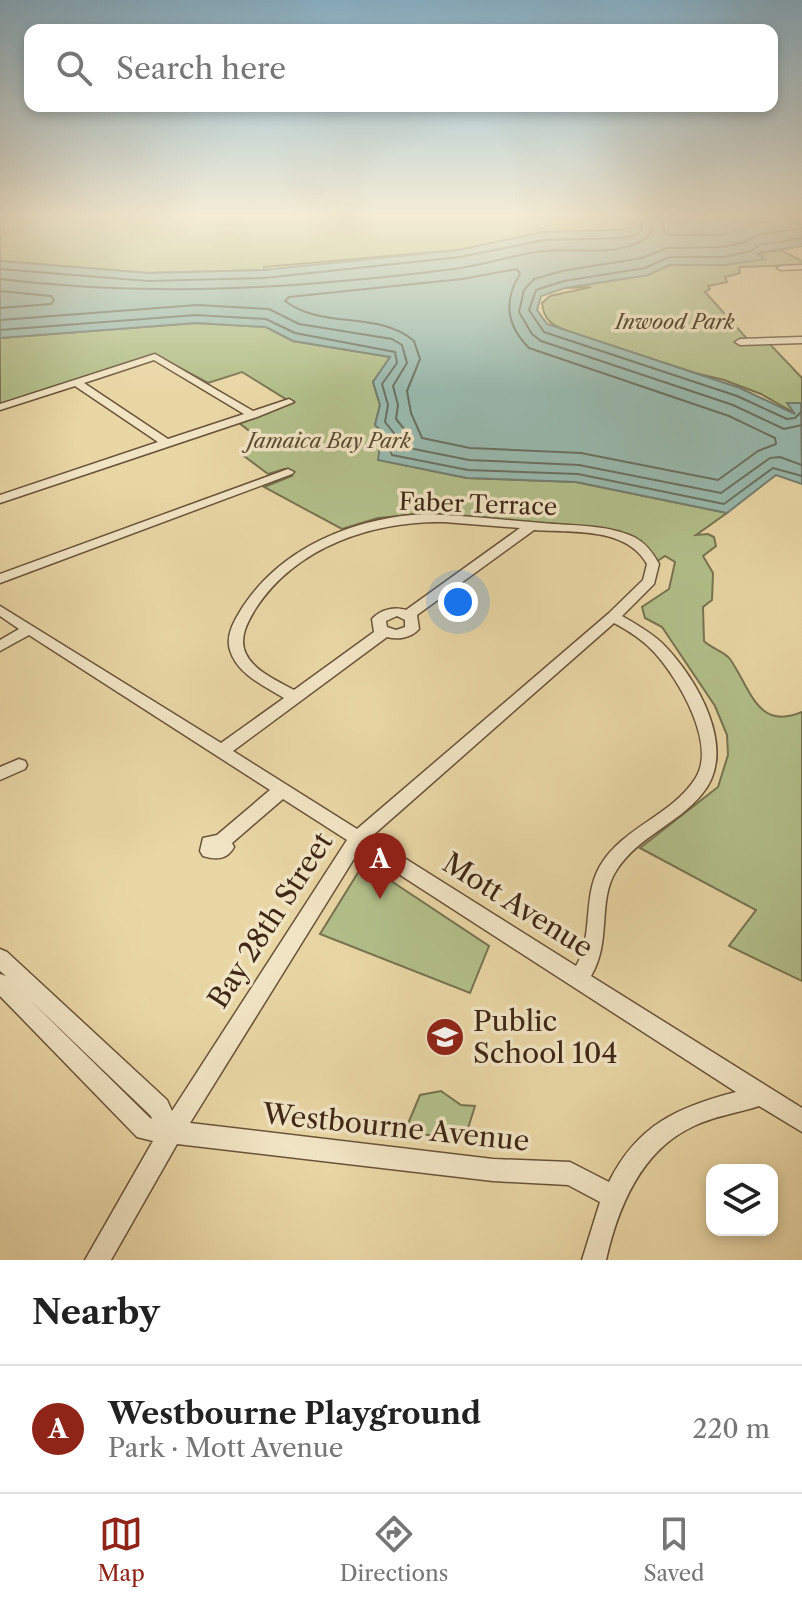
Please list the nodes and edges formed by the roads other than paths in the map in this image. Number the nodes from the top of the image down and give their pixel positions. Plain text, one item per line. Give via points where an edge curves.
1 (802, 340) edge
2 (740, 342) dead end
3 (77, 383) junction
4 (289, 402) dead end
5 (0, 407) edge
6 (253, 415) junction
7 (166, 443) junction
8 (288, 472) dead end
9 (0, 499) edge
10 (531, 526) junction
11 (653, 564) joint
12 (0, 579) edge
13 (0, 610) edge
14 (613, 617) junction
15 (29, 629) junction
16 (0, 646) edge
17 (295, 698) junction
18 (220, 752) junction
19 (19, 765) dead end
20 (0, 774) edge
21 (283, 789) junction
22 (358, 838) junction
23 (222, 841) dead end
24 (0, 958) edge
25 (579, 978) junction
26 (0, 983) edge
27 (760, 1095) junction
28 (802, 1121) edge
29 (170, 1134) junction
30 (612, 1196) junction
31 (97, 1260) edge
32 (594, 1260) edge

1 - 2 street
3 - 5 street
3 - 6 street via 155,357
3 - 7 street
4 - 6 street
6 - 7 street
7 - 9 street
8 - 12 street
10 - 11 street, Faber Terrace via 623,537 644,550
10 - 17 street via 408,615 412,629 396,635 384,632
10 - 17 street, Faber Terrace via 387,521 285,566 255,597 235,639 247,666
11 - 14 street, Bay 28th Street via 649,581
13 - 15 street, Mott Avenue
14 - 22 street, Bay 28th Street
14 - 25 street via 642,634 674,668 705,726 711,751 704,780 613,860 596,903 591,958
15 - 16 street
15 - 18 street, Mott Avenue
17 - 18 street
18 - 21 street, Mott Avenue
19 - 20 street
21 - 22 street, Mott Avenue
21 - 23 street
22 - 25 street, Mott Avenue
22 - 29 street, Bay 28th Street
24 - 29 street via 159,1108
25 - 27 street, Mott Avenue
26 - 29 street, Westbourne Avenue via 145,1129
27 - 28 street, Mott Avenue
27 - 30 street via 679,1121 633,1163
29 - 30 street, Westbourne Avenue via 570,1174
29 - 31 street, Bay 28th Street
30 - 32 street

